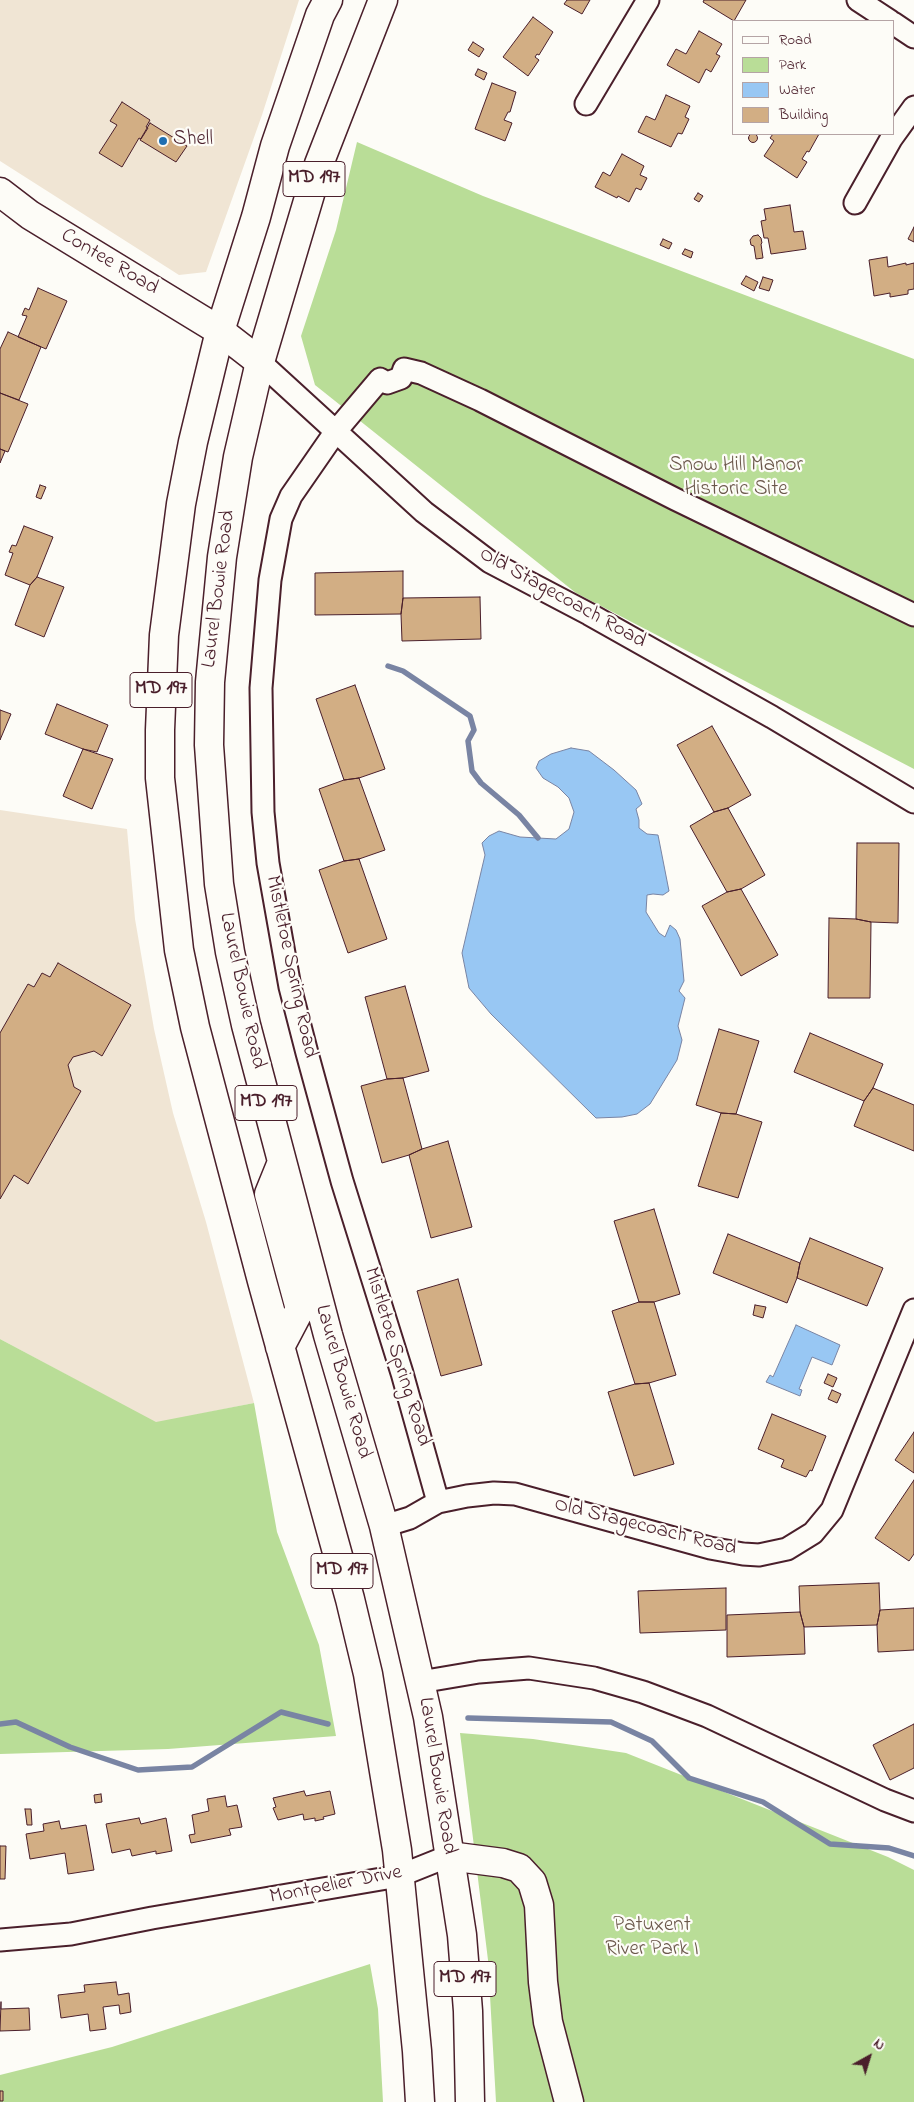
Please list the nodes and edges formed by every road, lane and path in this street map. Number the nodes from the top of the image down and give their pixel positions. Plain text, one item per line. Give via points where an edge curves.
1 (328, 0) edge
2 (383, 0) edge
3 (648, 0) edge
4 (858, 0) edge
5 (888, 20) edge
6 (894, 24) edge
7 (914, 37) edge
8 (586, 104) dead end
9 (914, 107) edge
10 (894, 135) edge
11 (894, 135) edge
12 (0, 192) edge
13 (856, 203) dead end
14 (220, 331) junction
15 (260, 362) junction
16 (336, 431) junction
17 (914, 615) edge
18 (914, 802) edge
19 (282, 1162) junction
20 (914, 1310) edge
21 (280, 1348) junction
22 (438, 1502) junction
23 (384, 1526) junction
24 (420, 1682) junction
25 (914, 1811) edge
26 (448, 1856) junction
27 (400, 1876) junction
28 (0, 1940) edge
29 (420, 2102) edge
30 (470, 2102) edge
31 (569, 2102) edge

1 - 14 main road, MD 197 via 275,146
2 - 15 main road, Laurel Bowie Road / MD 197 via 319,164
3 - 8 street
4 - 5 street
6 - 7 street
9 - 10 street
11 - 13 street
12 - 14 main road, Contee Road via 30,215
14 - 15 main road, Old Stagecoach Road
14 - 21 main road, MD 197 via 192,442 170,582 162,662 160,778 179,950 191,1008
15 - 16 street, Old Stagecoach Road
15 - 19 main road, Laurel Bowie Road / MD 197 via 238,457 222,557 210,682 209,746 219,884 230,952
16 - 17 street, Mistletoe Spring Road via 380,379 387,383 401,378 404,369 420,373
16 - 18 street, Old Stagecoach Road via 424,512 490,562 772,716
16 - 22 street, Mistletoe Spring Road via 294,490 278,530 270,580 261,688 263,812 277,920 292,996 342,1181
19 - 21 main road via 269,1194 300,1310
19 - 23 main road, Laurel Bowie Road / MD 197
20 - 22 street, Old Stagecoach Road via 832,1510 813,1534 787,1549 760,1555 710,1548 515,1494 494,1493
21 - 27 main road, MD 197 via 360,1634
22 - 23 street, Old Stagecoach Road via 410,1518
23 - 24 main road, Laurel Bowie Road / MD 197
24 - 25 street via 529,1668 594,1678 707,1716
24 - 26 main road, Laurel Bowie Road / MD 197
26 - 27 street, Montpelier Drive
26 - 30 main road, Laurel Bowie Road / MD 197 via 462,1935 468,2002
26 - 31 main road, Montpelier Drive via 503,1863 519,1868 532,1882 540,1906 548,2022
27 - 28 street, Montpelier Drive via 71,1934
27 - 29 main road, MD 197

